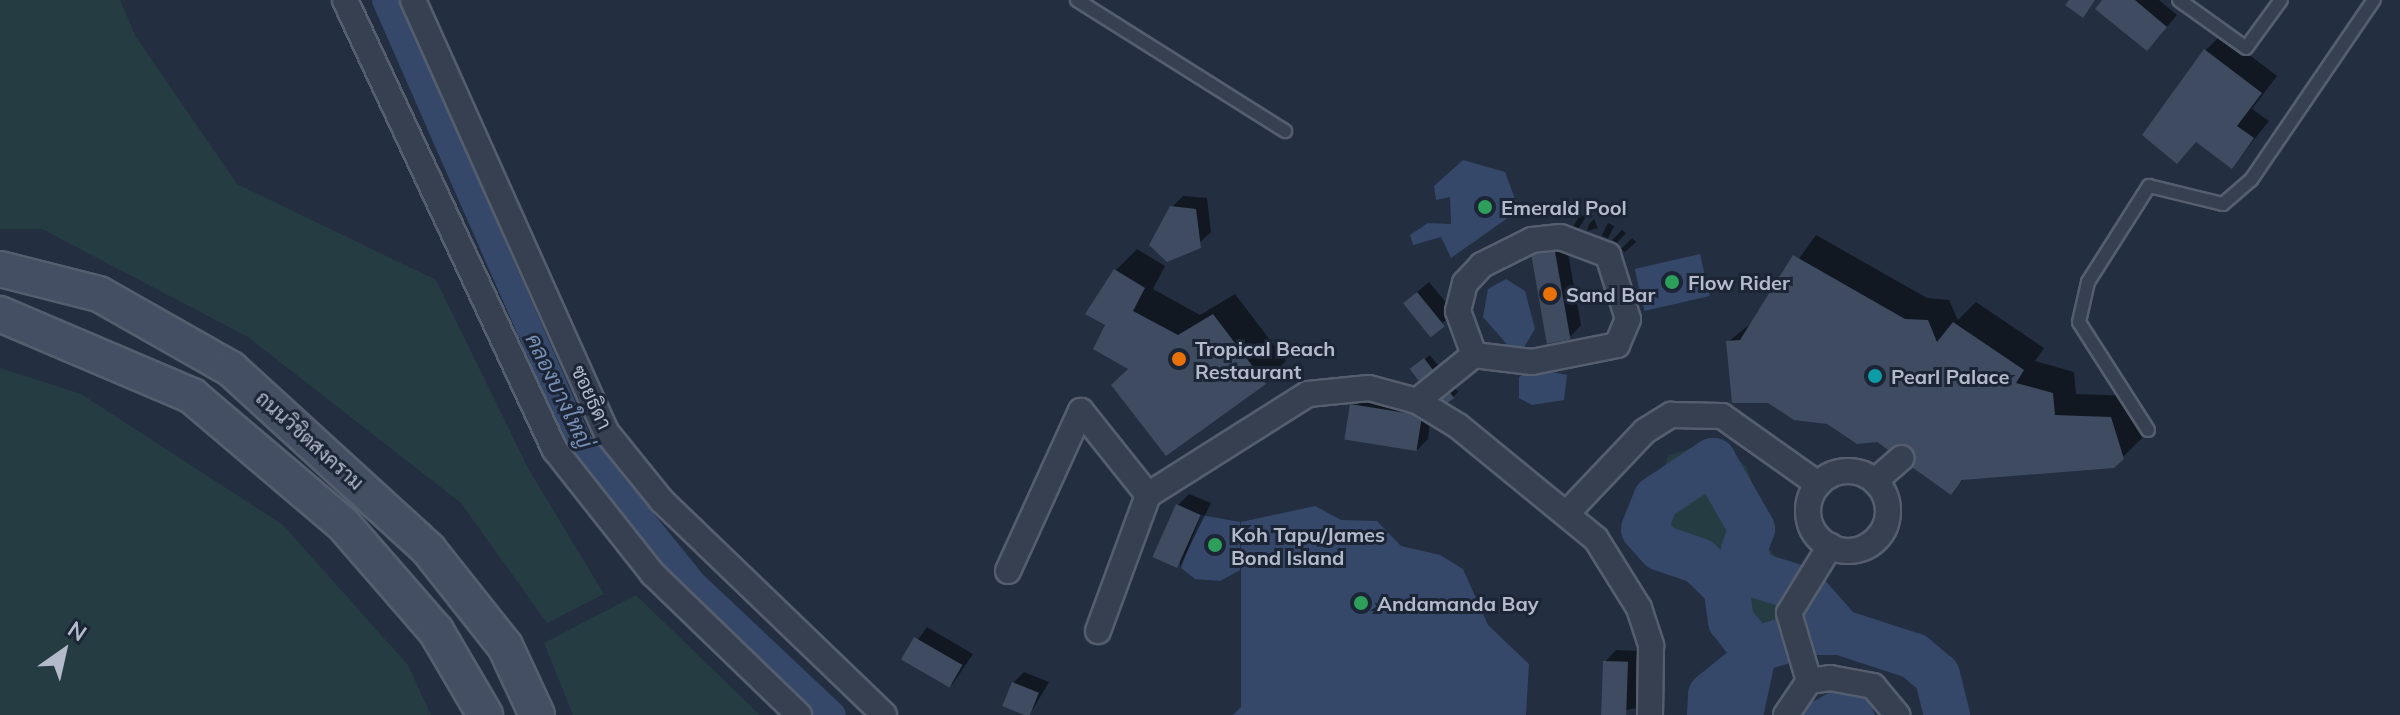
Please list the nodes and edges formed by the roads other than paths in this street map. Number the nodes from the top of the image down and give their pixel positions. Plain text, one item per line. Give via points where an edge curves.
1 (345, 0) edge
2 (413, 0) edge
3 (1077, 0) edge
4 (2179, 0) edge
5 (2281, 0) edge
6 (2374, 0) edge
7 (1285, 131) dead end
8 (0, 269) edge
9 (0, 314) edge
10 (1474, 355) junction
11 (1417, 401) junction
12 (2148, 430) dead end
13 (1901, 458) dead end
14 (1875, 481) junction
15 (1818, 484) junction
16 (1148, 495) junction
17 (1569, 511) junction
18 (1828, 550) junction
19 (1008, 571) dead end
20 (1098, 631) dead end
21 (1807, 676) junction
22 (485, 715) edge
23 (537, 715) edge
24 (799, 715) edge
25 (884, 715) edge
26 (1651, 715) edge
27 (1786, 715) edge
28 (1897, 715) edge

1 - 24 street via 555,450 653,574
2 - 25 street, ซอยธิดา via 607,433 662,501
3 - 7 lane
4 - 5 lane via 2246,48
6 - 12 lane via 2251,180 2223,204 2149,186 2088,282 2079,322
8 - 23 main road, ถนนวิชิตสงคราม via 99,294 231,369 428,549 505,646
9 - 22 main road, ถนนวิชิตสงคราม via 192,396 342,523 436,631
10 - 10 street via 1532,362 1617,345 1628,319 1608,255 1560,237 1532,240 1482,265 1465,283 1458,311
10 - 11 street
11 - 16 street via 1369,388 1308,394
11 - 17 street
13 - 14 street
14 - 15 street via 1849,471
14 - 18 street via 1887,502 1884,529 1865,548
15 - 17 street via 1722,416 1671,415 1645,431
15 - 18 street via 1810,524
16 - 19 street via 1081,411
16 - 20 street
17 - 26 street via 1618,568 1639,608 1651,646
18 - 21 street via 1789,613
21 - 27 street
21 - 28 street via 1860,679

